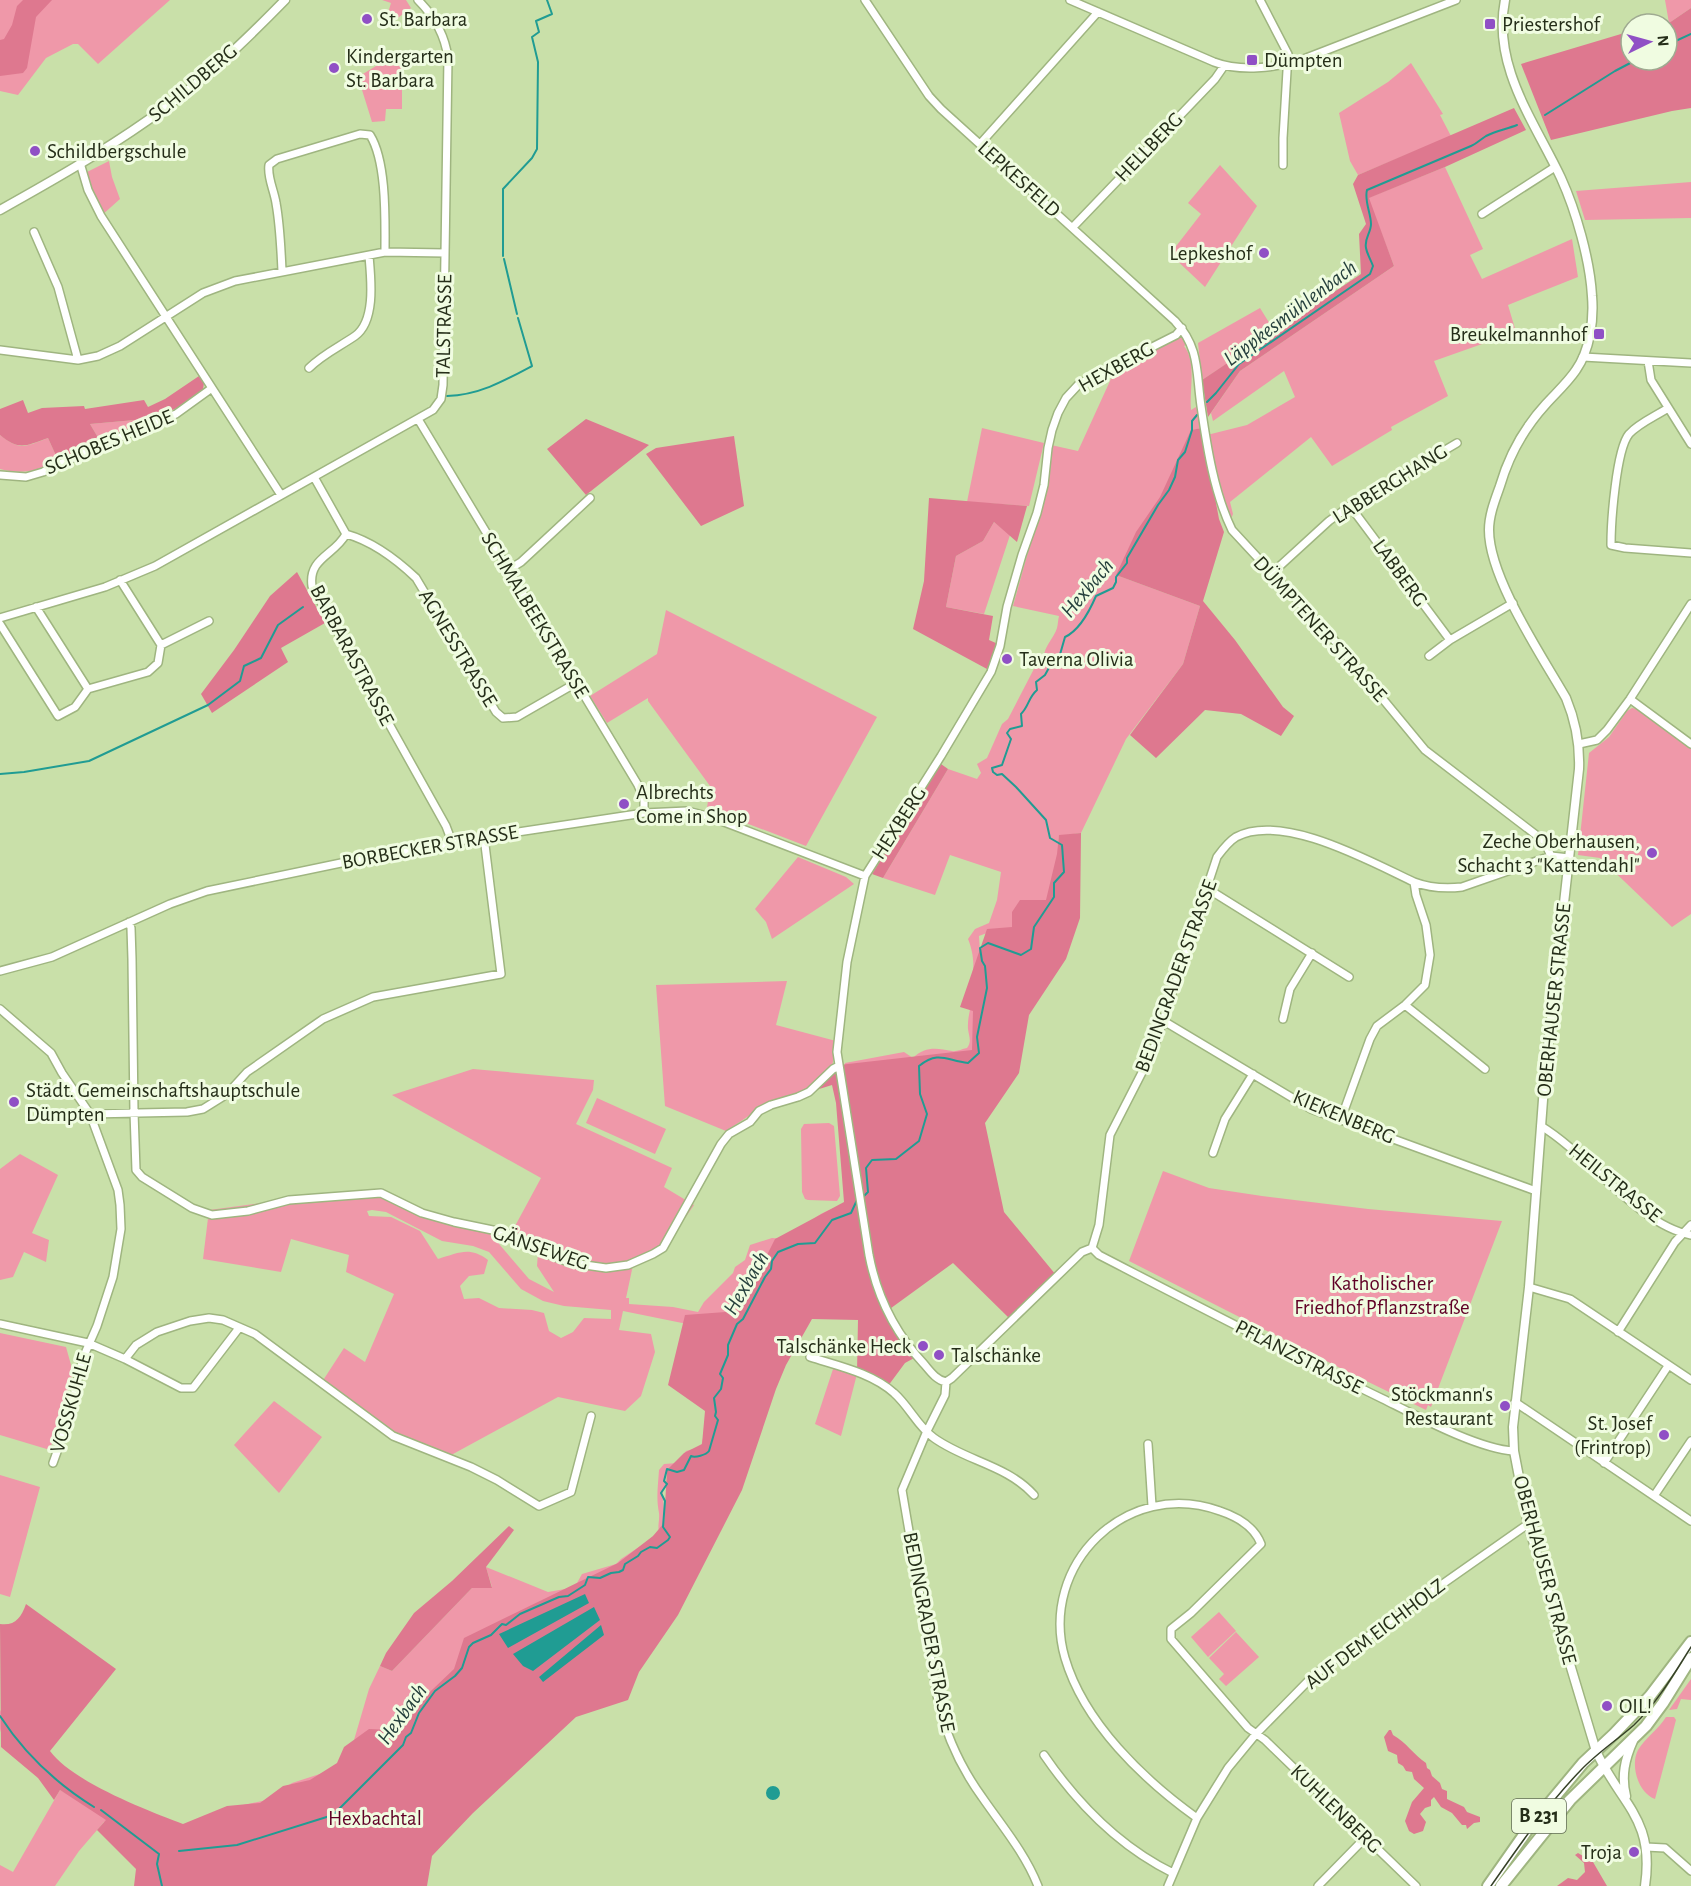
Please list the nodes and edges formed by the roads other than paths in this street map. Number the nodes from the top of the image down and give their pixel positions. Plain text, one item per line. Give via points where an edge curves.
1 (285, 0) edge
2 (418, 0) edge
3 (865, 0) edge
4 (1070, 0) edge
5 (1260, 0) edge
6 (1456, 0) edge
7 (1505, 0) edge
8 (1098, 12) junction
9 (1288, 64) junction
10 (1224, 66) junction
11 (980, 144) junction
12 (80, 163) junction
13 (1283, 165) dead end
14 (1555, 167) junction
15 (0, 210) edge
16 (1482, 214) dead end
17 (1073, 227) junction
18 (33, 231) dead end
19 (385, 252) junction
20 (445, 253) junction
21 (369, 256) junction
22 (282, 271) junction
23 (166, 316) junction
24 (1182, 328) junction
25 (1191, 341) joint
26 (0, 350) edge
27 (1583, 357) junction
28 (78, 360) junction
29 (1648, 361) junction
30 (1691, 363) edge
31 (309, 368) dead end
32 (212, 387) junction
33 (1668, 408) junction
34 (418, 418) junction
35 (1457, 442) dead end
36 (1691, 444) edge
37 (0, 475) edge
38 (314, 477) junction
39 (281, 495) junction
40 (590, 498) dead end
41 (1350, 506) junction
42 (346, 534) junction
43 (1691, 553) edge
44 (508, 570) junction
45 (1271, 574) junction
46 (120, 580) junction
47 (1512, 603) junction
48 (1691, 604) edge
49 (36, 607) junction
50 (0, 618) edge
51 (208, 621) dead end
52 (0, 624) edge
53 (1450, 640) junction
54 (161, 645) junction
55 (1429, 656) dead end
56 (576, 683) junction
57 (88, 689) junction
58 (1630, 699) junction
59 (1579, 744) junction
60 (1691, 744) edge
61 (644, 813) junction
62 (484, 837) junction
63 (452, 842) junction
64 (1551, 856) junction
65 (1569, 858) junction
66 (865, 876) junction
67 (1414, 882) junction
68 (1208, 889) junction
69 (129, 922) junction
70 (1312, 953) junction
71 (0, 971) edge
72 (1349, 977) dead end
73 (1405, 1005) junction
74 (0, 1009) edge
75 (1283, 1019) dead end
76 (1162, 1020) junction
77 (839, 1066) junction
78 (1485, 1069) dead end
79 (1252, 1074) junction
80 (134, 1112) junction
81 (90, 1114) junction
82 (1341, 1119) junction
83 (1541, 1126) junction
84 (1213, 1153) dead end
85 (1536, 1191) junction
86 (1691, 1225) edge
87 (1683, 1233) junction
88 (1691, 1235) edge
89 (1092, 1248) junction
90 (1529, 1287) junction
91 (0, 1324) edge
92 (238, 1328) junction
93 (1618, 1332) junction
94 (88, 1342) junction
95 (810, 1357) dead end
96 (125, 1359) junction
97 (1668, 1366) junction
98 (1691, 1380) edge
99 (946, 1382) junction
100 (1515, 1402) junction
101 (591, 1416) dead end
102 (927, 1431) junction
103 (1691, 1442) edge
104 (1148, 1444) dead end
105 (1514, 1451) junction
106 (53, 1463) dead end
107 (1604, 1463) junction
108 (1034, 1495) dead end
109 (1654, 1496) junction
110 (1152, 1506) junction
111 (1691, 1521) edge
112 (1528, 1524) junction
113 (1691, 1642) edge
114 (1691, 1658) edge
115 (1256, 1734) junction
116 (1634, 1738) junction
117 (1596, 1751) junction
118 (1044, 1755) dead end
119 (1603, 1767) junction
120 (1628, 1802) junction
121 (1197, 1818) junction
122 (1365, 1838) junction
123 (1646, 1847) junction
124 (1691, 1871) edge
125 (1173, 1873) junction
126 (1038, 1886) edge
127 (1168, 1886) edge
128 (1318, 1886) edge
129 (1416, 1886) edge
130 (1488, 1886) edge
131 (1501, 1886) edge
132 (1645, 1886) edge

1 - 12 street, SCHILDBERG via 179,97
2 - 20 street, TALSTRASSE via 441,31 448,58
3 - 11 street, LEPKESFELD via 929,96
4 - 8 street
5 - 9 street via 1286,49
6 - 9 street
7 - 14 street, OBERHAUSER STRASSE via 1502,27 1506,56 1523,104
8 - 10 street
8 - 11 street
9 - 10 street
9 - 13 street
10 - 17 street, HELLBERG
11 - 17 street, LEPKESFELD
12 - 15 street, SCHILDBERG
12 - 23 street via 101,216
14 - 16 street
14 - 27 street, OBERHAUSER STRASSE via 1578,223 1592,296 1591,331
17 - 24 street, LEPKESFELD
18 - 28 street via 58,287
19 - 20 street
19 - 21 street
19 - 22 street via 381,170 370,135 360,134 277,159 269,165
20 - 34 street, TALSTRASSE via 441,399 433,410
21 - 22 street
21 - 31 street via 369,313 365,325
22 - 23 street via 216,287
23 - 28 street via 120,346
23 - 32 street
24 - 25 street, LEPKESFELD
24 - 66 street, HEXBERG via 1176,335 1079,384 1066,398 1052,430 1037,513 991,672
25 - 45 street, DÜMPTENER STRASSE via 1204,426 1224,513 1232,530
26 - 28 street
27 - 29 street
27 - 47 street, OBERHAUSER STRASSE via 1577,370 1519,441 1492,510 1492,554
29 - 30 street
29 - 33 street via 1651,380
32 - 37 street, SCHOBES HEIDE via 176,414 43,472 26,477
32 - 39 street
33 - 36 street
33 - 43 street via 1631,432 1624,444 1611,515 1611,545
34 - 38 street, TALSTRASSE
34 - 44 street, SCHMALBEEKSTRASSE
35 - 41 street, LABBERGHANG
38 - 39 street, TALSTRASSE
38 - 42 street
39 - 46 street, TALSTRASSE via 155,566
40 - 44 street
41 - 45 street, LABBERGHANG
41 - 53 street, LABBERG
42 - 56 street, AGNESSTRASSE via 360,538 416,578 503,718 517,717
42 - 63 street, BARBARASTRASSE via 341,544 316,564 312,586
44 - 56 street, SCHMALBEEKSTRASSE
45 - 64 street, DÜMPTENER STRASSE via 1334,640 1425,750 1544,841
46 - 49 street, TALSTRASSE
46 - 54 street
47 - 53 street
47 - 59 street, OBERHAUSER STRASSE via 1566,698
48 - 58 street
49 - 50 street, TALSTRASSE
49 - 57 street
51 - 54 street
52 - 57 street via 58,716 75,707
53 - 55 street
54 - 57 street via 158,663 147,672
56 - 61 street, SCHMALBEEKSTRASSE via 638,785
58 - 59 street via 1602,736
58 - 60 street
59 - 65 street, OBERHAUSER STRASSE
61 - 62 street, BORBECKER STRASSE
61 - 66 street, BORBECKER STRASSE via 711,816
62 - 63 street, BORBECKER STRASSE
62 - 80 street via 501,974 373,997 323,1019 247,1072 226,1094 203,1109
63 - 69 street, BORBECKER STRASSE via 207,891
64 - 65 street, BEDINGRADER STRASSE
64 - 67 street, BEDINGRADER STRASSE via 1462,888
65 - 83 street, OBERHAUSER STRASSE
66 - 77 street, HEXBERG via 844,984 837,1039
67 - 68 street, BEDINGRADER STRASSE via 1305,835 1251,832 1226,845
67 - 73 street via 1430,955 1425,986
68 - 70 street
68 - 76 street, BEDINGRADER STRASSE
69 - 71 street, BORBECKER STRASSE via 52,957
69 - 80 street
70 - 72 street
70 - 75 street via 1290,989
73 - 78 street
73 - 82 street via 1377,1026
74 - 81 street, VOSSKUHLE via 51,1053
76 - 79 street, KIEKENBERG
76 - 89 street, BEDINGRADER STRASSE via 1153,1050 1110,1135 1099,1225
77 - 80 street, GÄNSEWEG via 810,1092 764,1108 729,1134 663,1248 622,1266 598,1268 571,1263 507,1233 422,1213 381,1193 289,1200 212,1215 192,1208 142,1178 136,1170
77 - 99 street, HEXBERG via 876,1287 885,1309 917,1356
79 - 82 street, KIEKENBERG via 1311,1108
79 - 84 street via 1225,1119
80 - 81 street
81 - 94 street, VOSSKUHLE via 118,1190 120,1229 113,1277
82 - 85 street, KIEKENBERG
83 - 85 street, OBERHAUSER STRASSE
83 - 87 street, HEILSTRASSE via 1558,1136 1649,1217
85 - 90 street, OBERHAUSER STRASSE
86 - 87 street
87 - 88 street, HEILSTRASSE
87 - 93 street
89 - 99 street via 1082,1252
89 - 105 street, PFLANZSTRASSE via 1199,1307 1424,1419 1495,1449
90 - 93 street via 1570,1299
90 - 100 street, OBERHAUSER STRASSE
91 - 94 street
92 - 96 street via 223,1320 190,1321 157,1332 136,1345
92 - 96 street via 193,1388 181,1388
92 - 101 street via 255,1334 393,1436 480,1472 539,1506 571,1492
93 - 97 street
94 - 96 street
94 - 106 street, VOSSKUHLE
95 - 102 street via 880,1383 902,1401
97 - 98 street
97 - 107 street
99 - 102 street, BEDINGRADER STRASSE via 945,1395
100 - 105 street, OBERHAUSER STRASSE
100 - 107 street
102 - 108 street via 935,1439 1017,1479
102 - 126 street, BEDINGRADER STRASSE via 902,1494 941,1713 952,1745 974,1785 1029,1864
103 - 109 street
104 - 110 street
105 - 112 street, OBERHAUSER STRASSE
107 - 109 street
109 - 111 street
110 - 115 street, KUHLENBERG via 1192,1505 1222,1511 1254,1530 1262,1544 1169,1634
110 - 121 street via 1120,1519 1086,1548 1071,1572 1064,1595 1062,1644 1076,1686 1113,1741 1158,1788
112 - 115 street, AUF DEM EICHHOLZ via 1329,1663
112 - 117 street, OBERHAUSER STRASSE
113 - 117 main road, B 231 via 1650,1696
114 - 116 main road, B 231 via 1655,1714
115 - 121 street, AUF DEM EICHHOLZ via 1228,1768
115 - 122 street, KUHLENBERG
116 - 119 main road, B 231
116 - 120 street via 1624,1768
117 - 119 street, OBERHAUSER STRASSE
117 - 130 main road, B 231 via 1528,1829
118 - 125 street via 1097,1819
119 - 120 street, OBERHAUSER STRASSE
119 - 131 main road, B 231 via 1570,1800
120 - 123 street
121 - 125 street, AUF DEM EICHHOLZ
122 - 128 street
122 - 129 street, KUHLENBERG
123 - 124 street via 1665,1848
123 - 132 street
125 - 127 street, AUF DEM EICHHOLZ

